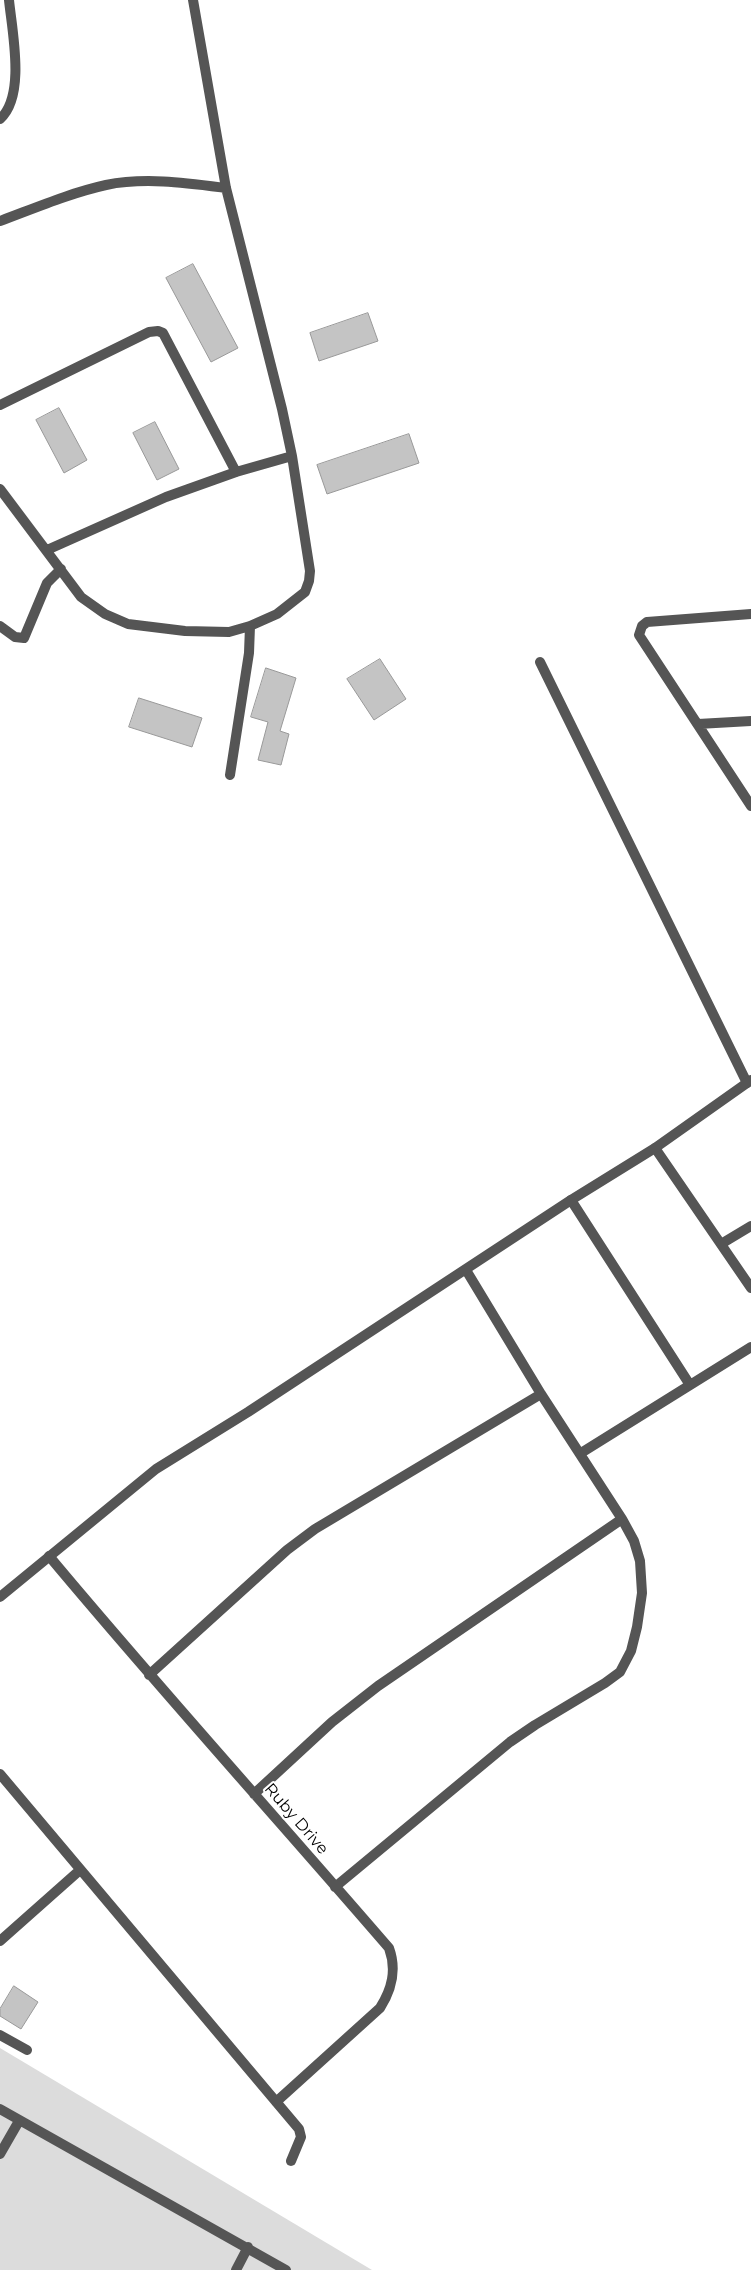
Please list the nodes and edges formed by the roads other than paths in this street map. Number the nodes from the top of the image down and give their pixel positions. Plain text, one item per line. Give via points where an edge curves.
1 (8, 0) edge
2 (193, 0) edge
3 (0, 119) edge
4 (226, 188) junction
5 (0, 221) edge
6 (0, 405) edge
7 (292, 456) junction
8 (236, 472) junction
9 (0, 489) edge
10 (47, 550) junction
11 (61, 569) junction
12 (751, 614) edge
13 (0, 626) edge
14 (250, 626) junction
15 (540, 662) dead end
16 (751, 721) edge
17 (698, 724) junction
18 (230, 775) dead end
19 (751, 806) edge
20 (749, 1081) edge
21 (655, 1148) junction
22 (571, 1200) junction
23 (751, 1226) edge
24 (720, 1244) junction
25 (466, 1270) junction
26 (751, 1288) edge
27 (751, 1347) edge
28 (690, 1385) junction
29 (541, 1394) junction
30 (581, 1453) junction
31 (622, 1519) junction
32 (49, 1556) junction
33 (0, 1597) edge
34 (149, 1675) junction
35 (0, 1774) edge
36 (254, 1794) junction
37 (80, 1870) junction
38 (335, 1887) junction
39 (0, 1941) edge
40 (0, 2035) edge
41 (27, 2050) dead end
42 (276, 2102) junction
43 (0, 2109) edge
44 (19, 2121) junction
45 (0, 2154) edge
46 (290, 2161) dead end
47 (248, 2247) junction
48 (236, 2270) edge
49 (286, 2270) edge

1 - 3 street via 15,78 11,100
2 - 4 street
4 - 5 street via 151,181 108,185
4 - 7 street
6 - 8 street via 158,330 163,333
7 - 8 street
7 - 14 street via 309,581 305,592 277,614
8 - 10 street via 166,497
9 - 10 street
10 - 11 street
11 - 13 street via 47,583 24,638 15,637
11 - 14 street via 81,597 105,614 128,624 229,632
12 - 17 street via 656,621 642,626 639,635 643,643
14 - 18 street
15 - 20 street
16 - 17 street
17 - 19 street
20 - 21 street
21 - 22 street
21 - 24 street
22 - 25 street
22 - 28 street
23 - 24 street
24 - 26 street
25 - 29 street
25 - 32 street via 156,1469
27 - 28 street
28 - 30 street
29 - 30 street
29 - 34 street via 315,1529 287,1550
30 - 31 street
31 - 36 street via 378,1686 332,1722
31 - 38 street via 640,1561 642,1593 633,1643 620,1672 510,1742
32 - 33 street
32 - 34 street, Ruby Drive
34 - 36 street, Ruby Drive
35 - 37 street
36 - 38 street, Ruby Drive
37 - 39 street
37 - 42 street
38 - 42 street, Ruby Drive via 389,1948 393,1967 387,1997 380,2008
40 - 41 street
42 - 46 street via 300,2129 301,2137
43 - 44 street
44 - 45 street
44 - 47 street
47 - 48 street
47 - 49 street

